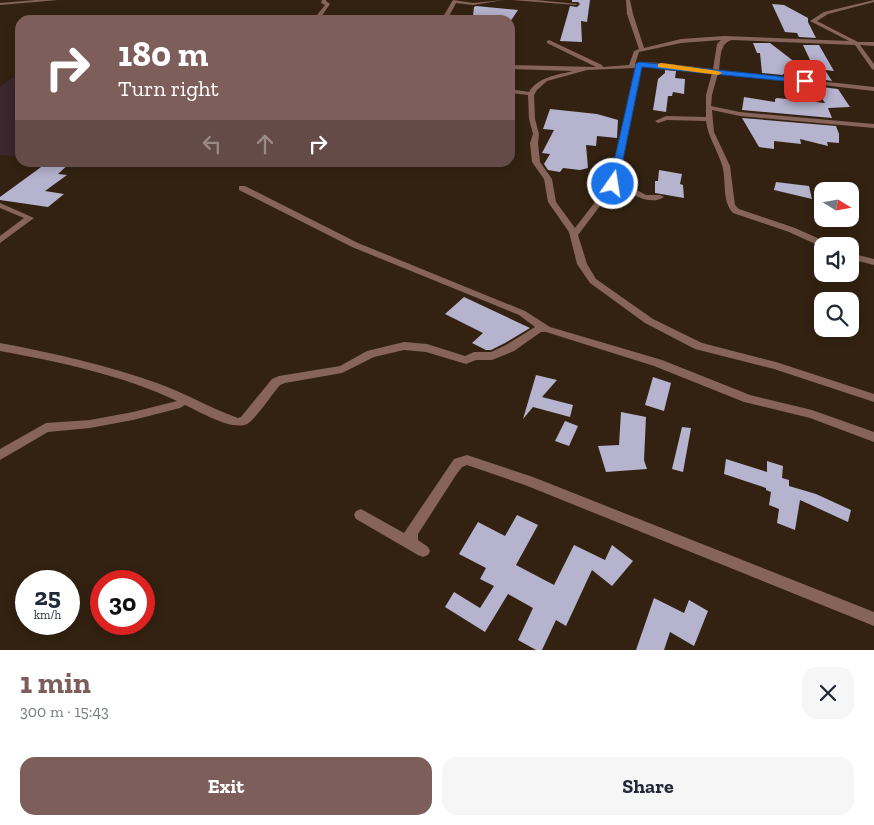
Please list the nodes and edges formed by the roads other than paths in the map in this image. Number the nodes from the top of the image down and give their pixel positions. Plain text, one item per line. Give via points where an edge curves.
1 (56, 0) edge
2 (324, 0) edge
3 (502, 0) edge
4 (514, 0) edge
5 (628, 0) edge
6 (45, 1) edge
7 (456, 1) edge
8 (873, 2) edge
9 (0, 4) edge
10 (576, 4) dead end
11 (320, 15) edge
12 (447, 15) edge
13 (733, 38) junction
14 (549, 42) dead end
15 (856, 43) junction
16 (874, 44) edge
17 (642, 50) junction
18 (636, 65) junction
19 (515, 67) edge
20 (589, 68) junction
21 (614, 68) junction
22 (874, 68) edge
23 (716, 72) junction
24 (874, 90) edge
25 (515, 92) edge
26 (531, 94) junction
27 (709, 108) junction
28 (710, 119) junction
29 (658, 121) dead end
30 (874, 126) edge
31 (614, 181) junction
32 (242, 188) dead end
33 (660, 197) dead end
34 (0, 205) edge
35 (574, 235) junction
36 (0, 240) edge
37 (814, 240) edge
38 (859, 258) edge
39 (874, 262) edge
40 (546, 329) junction
41 (0, 347) edge
42 (874, 398) edge
43 (180, 404) dead end
44 (874, 437) edge
45 (0, 455) edge
46 (361, 515) dead end
47 (874, 619) edge

1 - 6 street
2 - 11 street via 328,4
3 - 7 street via 473,4
4 - 10 street
5 - 17 street
6 - 9 street
7 - 12 street
8 - 15 street via 826,13 813,21
13 - 15 street
13 - 17 street via 680,41
13 - 23 street via 720,43
14 - 21 street via 593,64
15 - 16 street
15 - 22 street
17 - 18 street via 636,52
18 - 21 street
18 - 23 street
18 - 31 street
19 - 20 street
20 - 21 street
20 - 26 street via 548,78
23 - 24 street
23 - 27 street
25 - 26 street
26 - 35 street via 536,162 548,179 554,205
27 - 28 street
27 - 30 street via 740,114
28 - 29 street via 666,118
28 - 37 street via 712,134 726,163 732,208
31 - 33 street via 645,197
31 - 35 street
32 - 40 street via 355,245 522,313
34 - 36 street via 30,218
35 - 42 street via 582,264 593,281 662,329 699,346 782,368
38 - 39 street
40 - 41 street via 539,329 492,356 478,355 466,360 427,348 404,346 371,354 342,369 283,379 276,382 245,420 238,422 139,382 60,358
40 - 44 street via 658,363 748,399 812,414
43 - 45 street via 90,424 46,428
46 - 47 street via 423,551 412,543 411,533 452,471 467,460 529,481

